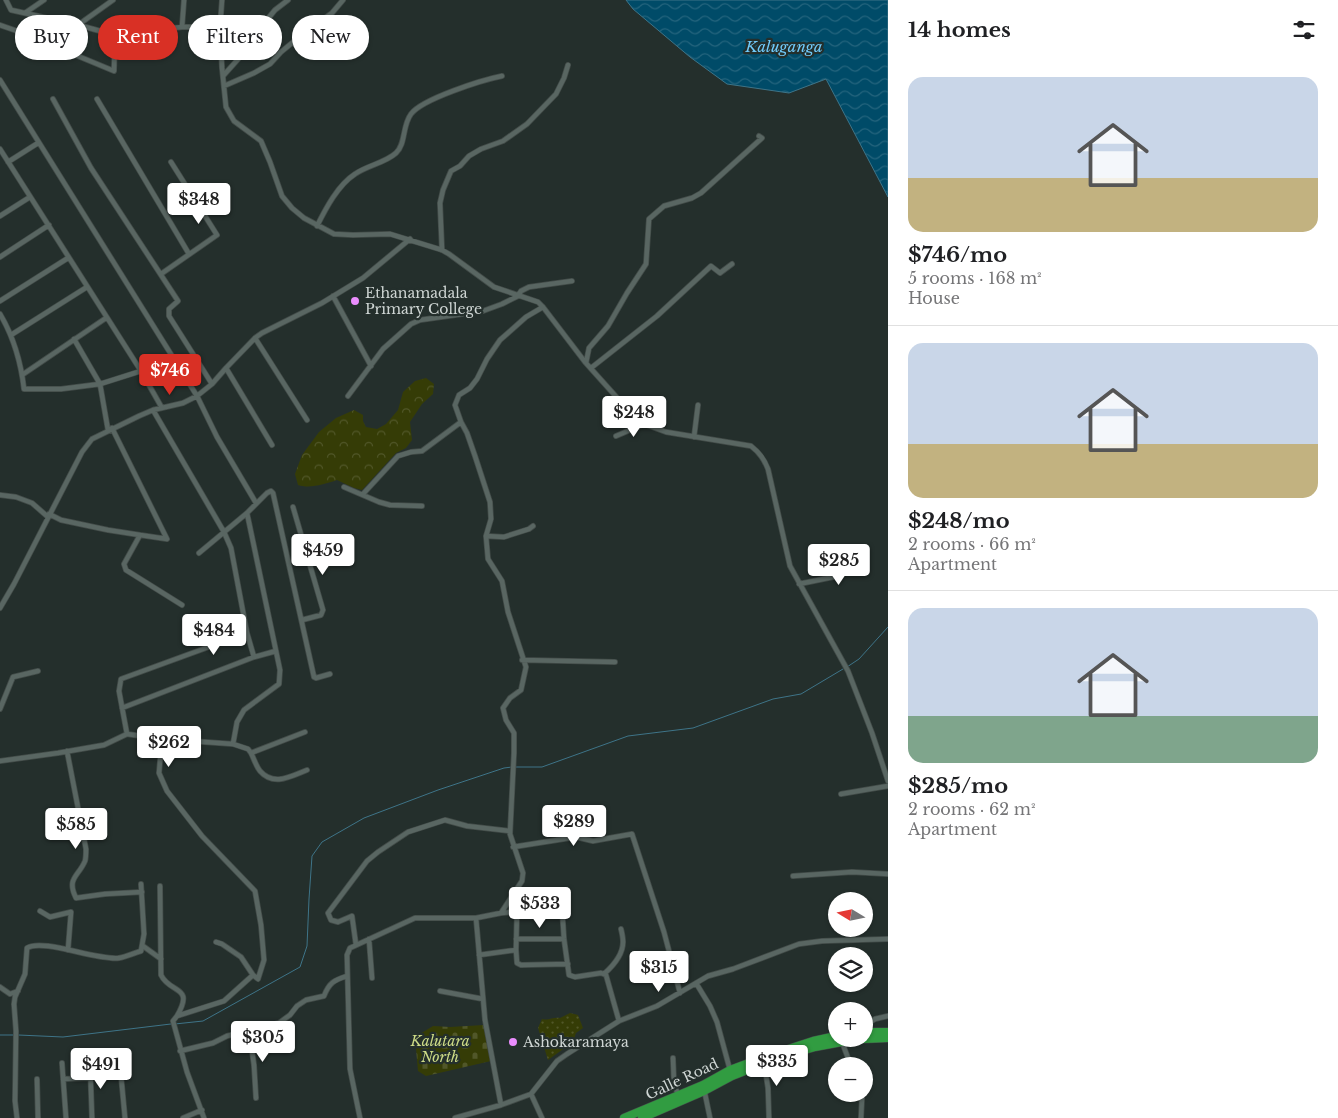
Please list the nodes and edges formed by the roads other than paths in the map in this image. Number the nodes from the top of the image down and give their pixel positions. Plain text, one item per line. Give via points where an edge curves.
1 (6, 0) edge
2 (44, 0) edge
3 (113, 0) edge
4 (184, 0) edge
5 (222, 0) edge
6 (288, 0) edge
7 (343, 0) edge
8 (26, 13) junction
9 (35, 15) edge
10 (221, 15) edge
11 (88, 18) edge
12 (0, 25) edge
13 (178, 27) edge
14 (182, 27) junction
15 (188, 27) edge
16 (115, 60) edge
17 (222, 60) edge
18 (568, 65) dead end
19 (223, 76) junction
20 (502, 76) dead end
21 (0, 80) edge
22 (224, 86) junction
23 (53, 99) dead end
24 (97, 99) dead end
25 (759, 136) dead end
26 (38, 143) junction
27 (0, 149) edge
28 (8, 162) junction
29 (171, 162) dead end
30 (30, 197) junction
31 (0, 216) edge
32 (49, 225) junction
33 (317, 226) junction
34 (410, 240) junction
35 (442, 250) junction
36 (189, 254) junction
37 (0, 257) edge
38 (68, 258) junction
39 (732, 264) dead end
40 (161, 274) junction
41 (572, 281) dead end
42 (87, 287) junction
43 (333, 296) junction
44 (518, 296) junction
45 (0, 301) edge
46 (543, 306) junction
47 (0, 314) edge
48 (106, 318) junction
49 (11, 335) junction
50 (255, 338) junction
51 (74, 339) junction
52 (586, 363) junction
53 (371, 366) junction
54 (226, 368) junction
55 (591, 368) junction
56 (141, 371) junction
57 (22, 375) junction
58 (100, 384) junction
59 (212, 384) junction
60 (197, 396) junction
61 (348, 396) dead end
62 (698, 405) dead end
63 (162, 408) junction
64 (153, 410) junction
65 (307, 420) dead end
66 (461, 422) junction
67 (644, 424) junction
68 (110, 429) junction
69 (616, 436) dead end
70 (694, 437) junction
71 (272, 445) dead end
72 (344, 488) dead end
73 (0, 494) edge
74 (362, 494) junction
75 (256, 503) junction
76 (422, 506) dead end
77 (293, 508) dead end
78 (247, 513) junction
79 (49, 516) junction
80 (534, 526) dead end
81 (224, 532) junction
82 (140, 535) junction
83 (486, 536) junction
84 (199, 553) dead end
85 (843, 553) dead end
86 (799, 584) junction
87 (182, 605) dead end
88 (0, 608) edge
89 (302, 620) junction
90 (247, 633) junction
91 (276, 651) junction
92 (254, 657) junction
93 (522, 660) junction
94 (615, 662) dead end
95 (38, 671) dead end
96 (330, 674) dead end
97 (122, 708) junction
98 (0, 709) edge
99 (305, 732) dead end
100 (126, 734) junction
101 (162, 739) junction
102 (233, 744) junction
103 (68, 751) junction
104 (250, 753) junction
105 (0, 761) edge
106 (307, 770) dead end
107 (888, 781) edge
108 (888, 786) edge
109 (840, 794) dead end
110 (510, 831) junction
111 (513, 847) junction
112 (888, 874) edge
113 (793, 876) dead end
114 (141, 884) dead end
115 (160, 886) dead end
116 (142, 892) junction
117 (40, 911) dead end
118 (517, 912) junction
119 (501, 913) junction
120 (476, 918) junction
121 (621, 929) dead end
122 (369, 939) junction
123 (516, 939) junction
124 (564, 939) junction
125 (888, 939) edge
126 (216, 942) dead end
127 (356, 945) junction
128 (143, 946) junction
129 (68, 950) junction
130 (516, 950) junction
131 (479, 954) junction
132 (161, 959) junction
133 (568, 964) junction
134 (604, 974) junction
135 (253, 975) junction
136 (347, 976) junction
137 (372, 978) dead end
138 (696, 983) junction
139 (0, 987) edge
140 (18, 991) junction
141 (440, 991) dead end
142 (680, 993) junction
143 (483, 999) junction
144 (177, 1016) junction
145 (888, 1016) edge
146 (873, 1020) edge
147 (619, 1021) junction
148 (249, 1030) junction
149 (873, 1032) edge
150 (888, 1032) edge
151 (873, 1038) edge
152 (888, 1038) edge
153 (828, 1040) edge
154 (180, 1051) junction
155 (673, 1058) dead end
156 (763, 1061) junction
157 (90, 1062) dead end
158 (62, 1063) dead end
159 (120, 1065) dead end
160 (731, 1073) junction
161 (90, 1078) junction
162 (37, 1079) dead end
163 (63, 1079) junction
164 (704, 1088) junction
165 (531, 1094) junction
166 (678, 1095) junction
167 (256, 1098) dead end
168 (862, 1102) edge
169 (501, 1105) junction
170 (202, 1110) junction
171 (17, 1118) edge
172 (38, 1118) edge
173 (66, 1118) edge
174 (92, 1118) edge
175 (125, 1118) edge
176 (184, 1118) edge
177 (204, 1118) edge
178 (360, 1118) edge
179 (455, 1118) edge
180 (542, 1118) edge
181 (624, 1118) edge
182 (642, 1118) edge
183 (710, 1118) edge
184 (769, 1118) edge
185 (861, 1118) edge

1 - 8 street via 11,10
2 - 8 street
3 - 11 street
4 - 14 street
5 - 10 street
6 - 19 street via 275,10
7 - 22 street via 332,13 270,64
8 - 9 street
12 - 16 street via 114,71
13 - 14 street
14 - 15 street
17 - 19 street
18 - 35 street via 556,94 527,124 495,145 469,156 451,171 440,203
19 - 22 street
20 - 33 street via 456,90 427,102 411,113 402,147 347,181
21 - 26 street
22 - 33 street via 226,106 234,121 261,141 282,196 292,208
23 - 40 street via 91,168
24 - 36 street
25 - 52 street via 762,138 701,193 664,206 649,219 646,264 608,326 589,348
26 - 28 street
26 - 60 street
27 - 28 street
28 - 30 street
29 - 36 street via 217,235
30 - 31 street
30 - 32 street
32 - 37 street
32 - 38 street
33 - 34 street via 334,234 390,234
34 - 35 street
34 - 43 street via 363,278
35 - 44 street via 494,288
36 - 40 street
38 - 42 street
38 - 45 street
39 - 55 street via 720,273 711,266 657,316
40 - 59 street via 178,301 169,309 169,316
41 - 44 street via 529,287
42 - 48 street
42 - 49 street
43 - 50 street
43 - 53 street
44 - 46 street
44 - 53 street via 483,311 420,320 383,350
46 - 52 street
46 - 66 street via 500,340 477,379 459,395 455,405
47 - 49 street
48 - 51 street
48 - 56 street
49 - 57 street
50 - 54 street
50 - 65 street
51 - 57 street
51 - 58 street
52 - 55 street
53 - 61 street
54 - 59 street
54 - 71 street
55 - 67 street
56 - 58 street
56 - 63 street
57 - 58 street via 24,388 60,389
58 - 68 street
59 - 60 street
60 - 63 street
60 - 75 street via 216,437
62 - 70 street
63 - 64 street
64 - 68 street
64 - 81 street
66 - 74 street via 422,451 398,456
66 - 83 street via 490,502 491,519
67 - 69 street
67 - 70 street
68 - 79 street via 92,439 82,452
68 - 82 street via 167,539
70 - 86 street via 751,446 764,458 790,566
72 - 74 street
73 - 79 street via 32,503
74 - 76 street via 390,505
75 - 78 street
75 - 89 street via 267,493 273,493
77 - 89 street via 323,610 321,615
78 - 81 street
78 - 91 street
79 - 82 street
79 - 88 street
80 - 83 street via 504,537
81 - 84 street
81 - 90 street
82 - 87 street via 124,564 126,570
83 - 93 street via 488,559 502,581
85 - 86 street via 843,568 838,576
86 - 107 street via 848,671
89 - 96 street via 314,677
90 - 92 street
90 - 97 street via 121,680
91 - 92 street
91 - 102 street via 280,670 278,684 244,710 237,722
92 - 97 street
93 - 94 street
93 - 110 street via 526,667 521,690 503,708 514,734
95 - 98 street via 13,676
97 - 100 street
99 - 104 street
100 - 101 street
100 - 103 street via 104,745
101 - 102 street
101 - 135 street via 159,773 168,791 202,836 255,891 264,960 258,979
102 - 104 street via 248,749
103 - 105 street
103 - 116 street via 86,849 86,860 73,878 72,891 76,898
104 - 106 street via 260,771 271,779 279,780
108 - 109 street
110 - 111 street
110 - 127 street via 445,820 408,832 378,852 367,861 328,914 331,920 338,922 352,916
111 - 119 street via 523,873 522,881
111 - 142 street via 576,837 593,841 632,834
112 - 113 street via 852,872
114 - 116 street
115 - 132 street
116 - 128 street
117 - 129 street via 50,917 71,912
118 - 119 street
118 - 123 street
118 - 124 street via 562,908
119 - 120 street
120 - 122 street via 415,918
120 - 131 street
121 - 134 street via 624,942 619,956
122 - 127 street
122 - 137 street
123 - 124 street
123 - 130 street
124 - 133 street
125 - 138 street via 799,944
126 - 135 street via 241,957
127 - 136 street via 346,955
128 - 129 street via 141,951 119,958
128 - 132 street
129 - 140 street via 27,948 25,974
130 - 131 street
130 - 133 street via 517,963 521,966
131 - 143 street
132 - 144 street via 164,981 182,994 183,1006
133 - 134 street via 569,974 576,977
134 - 147 street
135 - 144 street via 224,1001
136 - 148 street via 333,981 324,996 306,1000 279,1022
136 - 178 street via 350,1069
138 - 142 street
138 - 160 street via 717,1022
139 - 140 street via 10,994
140 - 171 street via 14,1004
141 - 143 street
142 - 147 street
143 - 169 street
144 - 154 street via 174,1021
145 - 146 street
147 - 165 street via 557,1061
148 - 154 street
148 - 167 street
149 - 150 highway
151 - 152 highway
153 - 156 highway, Galle Road via 813,1041
154 - 170 street
155 - 166 street
156 - 160 highway, Galle Road
156 - 184 street
157 - 161 street
158 - 163 street
159 - 175 street
160 - 164 highway, Galle Road
161 - 163 street
161 - 174 street
162 - 172 street
163 - 173 street
164 - 166 highway, Galle Road
164 - 182 highway, Galle Road
164 - 183 street
165 - 169 street
165 - 180 street
166 - 181 highway, Galle Road
168 - 185 street
169 - 179 street
170 - 176 street
170 - 177 street

